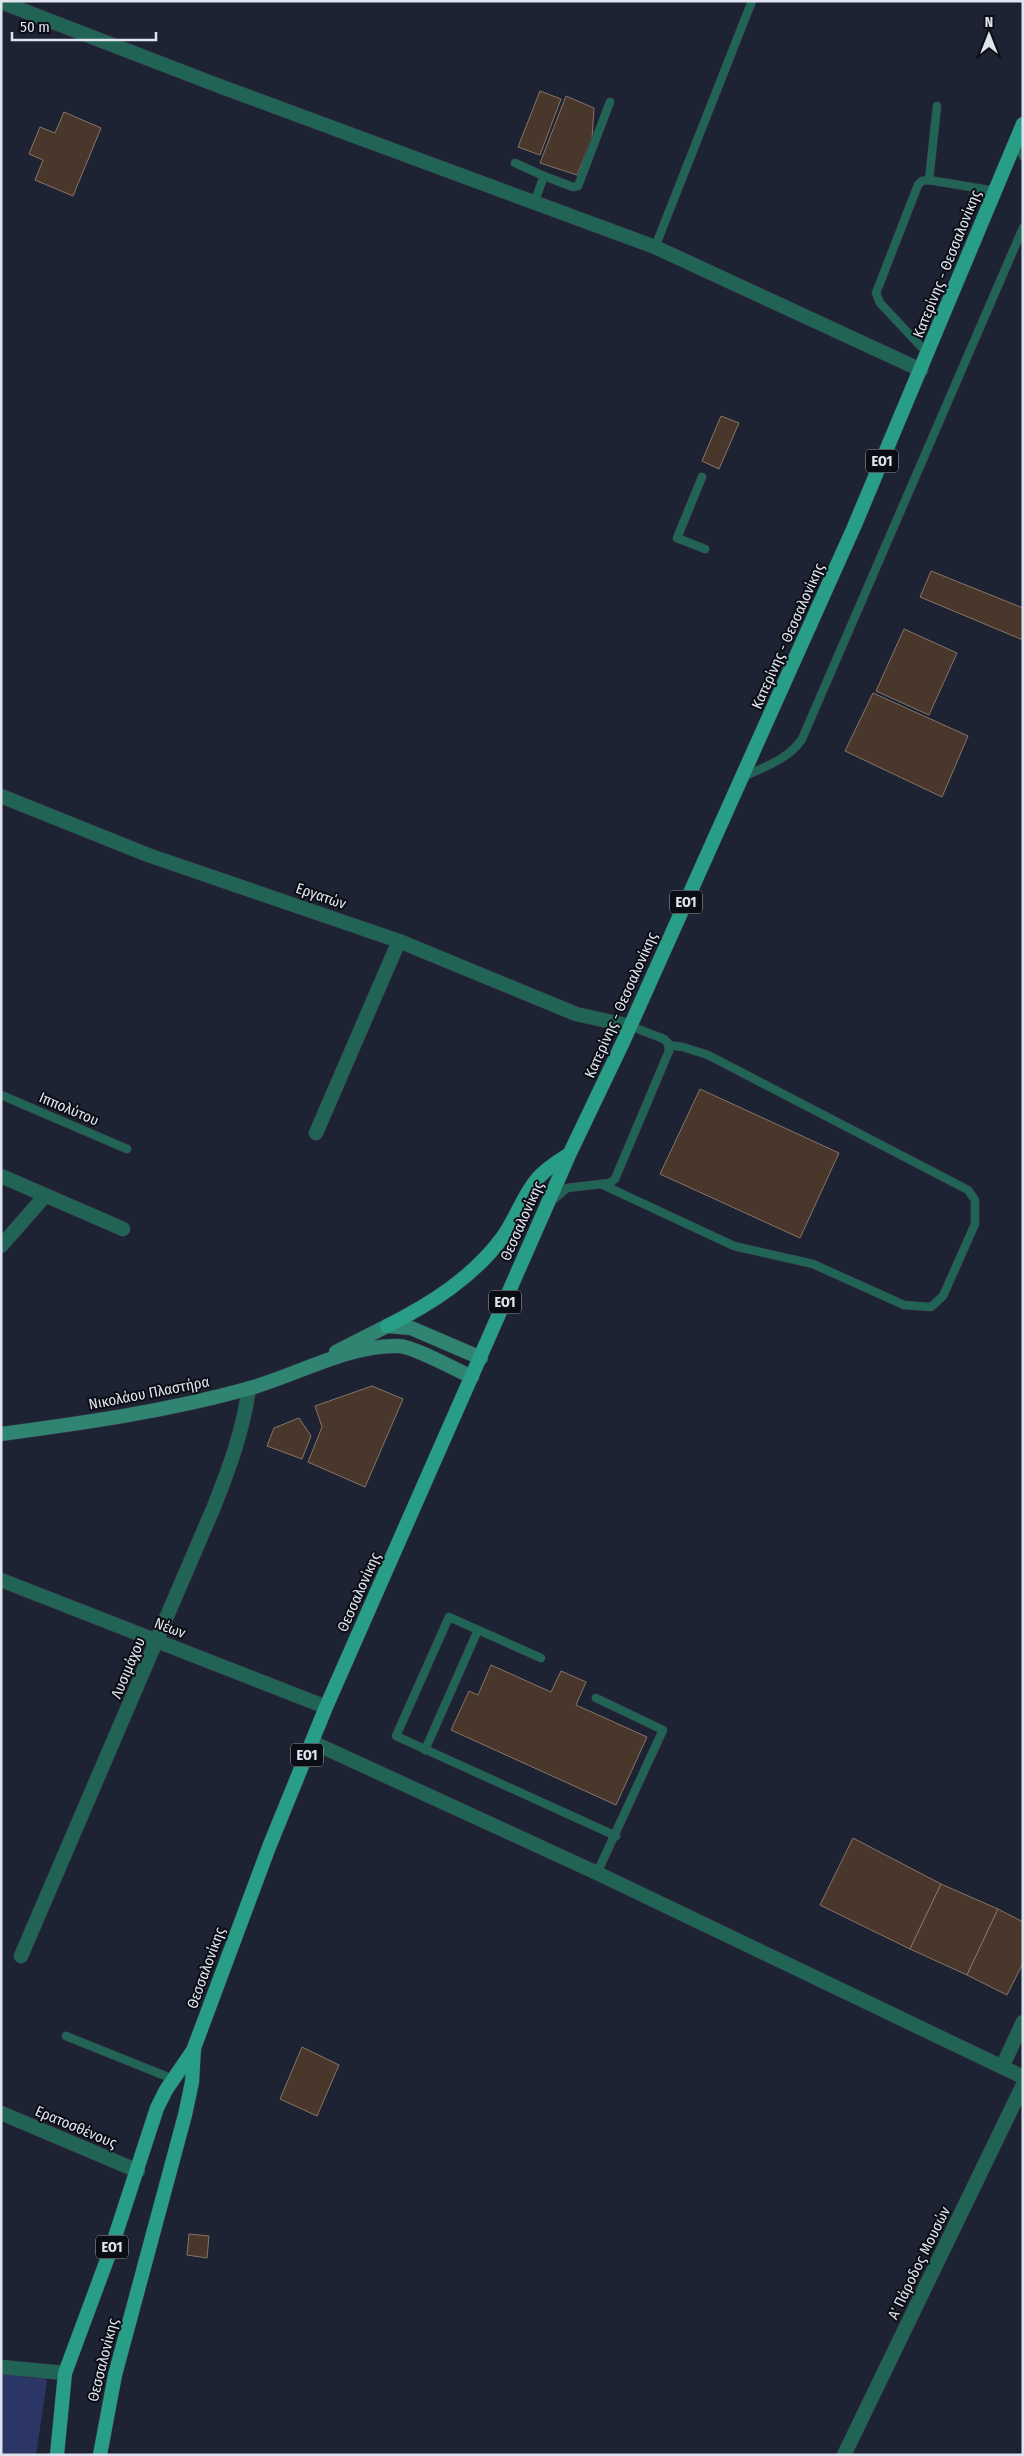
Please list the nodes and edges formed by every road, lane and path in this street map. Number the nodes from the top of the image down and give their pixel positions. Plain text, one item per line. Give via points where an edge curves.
1 (752, 1) edge
2 (1, 2) edge
3 (610, 102) dead end
4 (937, 106) dead end
5 (1023, 124) edge
6 (1015, 141) junction
7 (1023, 156) edge
8 (515, 163) dead end
9 (544, 176) junction
10 (929, 180) junction
11 (995, 191) junction
12 (534, 203) junction
13 (1023, 228) edge
14 (655, 247) junction
15 (928, 354) junction
16 (921, 370) junction
17 (702, 478) dead end
18 (705, 549) dead end
19 (741, 778) junction
20 (1, 796) edge
21 (400, 941) junction
22 (630, 1026) junction
23 (668, 1045) junction
24 (1, 1095) edge
25 (316, 1133) dead end
26 (127, 1149) dead end
27 (569, 1155) junction
28 (1, 1176) edge
29 (601, 1184) junction
30 (44, 1197) junction
31 (547, 1204) junction
32 (122, 1229) dead end
33 (1, 1246) edge
34 (388, 1326) junction
35 (481, 1358) junction
36 (300, 1371) junction
37 (472, 1377) junction
38 (250, 1388) junction
39 (1, 1434) edge
40 (1, 1580) edge
41 (478, 1630) junction
42 (157, 1640) junction
43 (541, 1658) dead end
44 (596, 1698) dead end
45 (326, 1707) junction
46 (312, 1742) junction
47 (426, 1750) junction
48 (616, 1836) junction
49 (597, 1873) junction
50 (21, 1956) dead end
51 (1023, 2022) edge
52 (66, 2036) dead end
53 (194, 2048) junction
54 (1002, 2066) junction
55 (1023, 2077) edge
56 (173, 2079) junction
57 (1023, 2086) edge
58 (1, 2113) edge
59 (138, 2171) junction
60 (1, 2367) edge
61 (65, 2372) junction
62 (102, 2452) edge
63 (57, 2455) edge
64 (844, 2455) edge

1 - 14 lane
2 - 12 street
3 - 9 lane via 578,186
4 - 10 lane
5 - 6 main road, Κατερίνης - Θεσσαλονίκης / ΕΟ1
6 - 7 lane
6 - 11 main road, Κατερίνης - Θεσσαλονίκης / ΕΟ1
8 - 9 lane
9 - 12 lane
10 - 11 lane
10 - 15 lane via 918,185 876,293 880,303
11 - 15 main road, Κατερίνης - Θεσσαλονίκης / ΕΟ1
12 - 14 street
13 - 19 lane via 802,739 786,756
14 - 16 street
15 - 16 main road, Κατερίνης - Θεσσαλονίκης / ΕΟ1
16 - 19 main road, Κατερίνης - Θεσσαλονίκης / ΕΟ1
17 - 18 lane via 678,538
19 - 22 main road, Κατερίνης - Θεσσαλονίκης / ΕΟ1
20 - 21 street, Εργατών via 148,855
21 - 22 street, Εργατών via 576,1014
21 - 25 street
22 - 23 lane via 662,1037
22 - 27 main road, Κατερίνης - Θεσσαλονίκης / ΕΟ1
23 - 29 lane via 667,1058 615,1179 610,1184
23 - 29 lane via 708,1055 968,1190 975,1200 974,1224 943,1296 931,1307 904,1305 813,1264 734,1246
24 - 26 lane, Ιππολύτου
27 - 31 main road, Θεσσαλονίκης / ΕΟ1
27 - 34 main road via 536,1180 503,1237 480,1264 438,1298
28 - 30 street
29 - 31 lane via 567,1188
30 - 32 street
30 - 33 street
31 - 35 main road, Θεσσαλονίκης / ΕΟ1
34 - 35 main road via 411,1328
34 - 36 main road, Νικολάου Πλαστήρα
35 - 37 main road, Θεσσαλονίκης / ΕΟ1
36 - 37 main road, Νικολάου Πλαστήρα via 367,1349 393,1346 418,1351
36 - 38 main road, Νικολάου Πλαστήρα
37 - 45 main road, Θεσσαλονίκης / ΕΟ1
38 - 39 main road, Νικολάου Πλαστήρα via 164,1409
38 - 42 street, Λυσιμάχου via 237,1449
40 - 42 street, Νέων
41 - 43 lane
41 - 47 lane
41 - 47 lane via 449,1616 396,1736
42 - 45 street, Νέων
42 - 50 street, Λυσιμάχου
44 - 48 lane via 663,1730
45 - 46 main road, Θεσσαλονίκης / ΕΟ1
46 - 49 street
46 - 53 main road, Θεσσαλονίκης / ΕΟ1
47 - 48 lane
48 - 49 lane
49 - 54 street
51 - 54 street
52 - 56 lane
53 - 56 main road, Θεσσαλονίκης / ΕΟ1
53 - 62 main road, Θεσσαλονίκης / ΕΟ1 via 192,2082 185,2115 115,2375
54 - 55 street
56 - 59 main road, Θεσσαλονίκης / ΕΟ1 via 157,2108
57 - 64 street, Α΄ Πάροδος Μουσών
58 - 59 street, Ερατοσθένους
59 - 61 main road, Θεσσαλονίκης / ΕΟ1
60 - 61 street
61 - 63 main road, Θεσσαλονίκης / ΕΟ1

